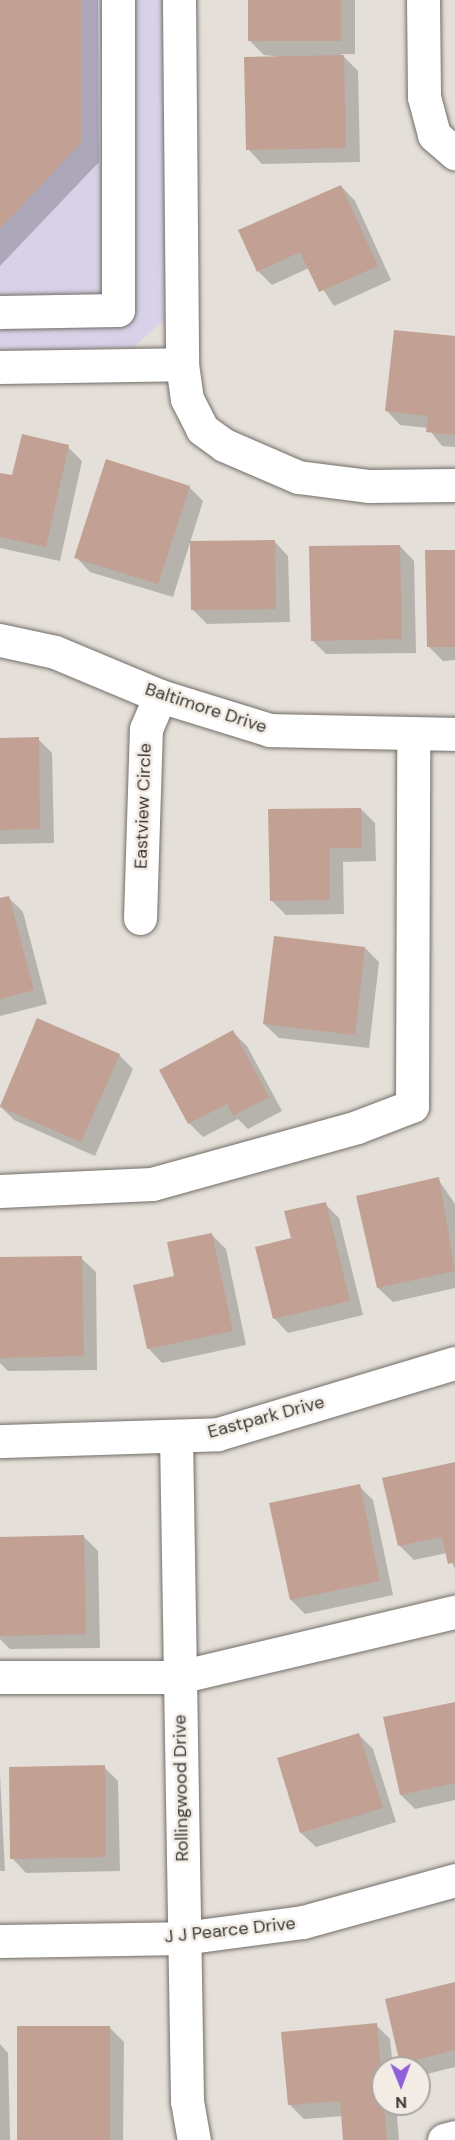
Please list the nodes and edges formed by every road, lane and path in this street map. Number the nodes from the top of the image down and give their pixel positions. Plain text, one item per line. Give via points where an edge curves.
1 (117, 0) edge
2 (180, 0) edge
3 (423, 0) edge
4 (455, 153) edge
5 (0, 312) edge
6 (182, 364) junction
7 (0, 367) edge
8 (455, 485) edge
9 (0, 640) edge
10 (160, 696) junction
11 (413, 734) junction
12 (455, 734) edge
13 (140, 918) dead end
14 (0, 1191) edge
15 (455, 1363) edge
16 (176, 1436) junction
17 (0, 1441) edge
18 (455, 1612) edge
19 (0, 1677) edge
20 (180, 1677) junction
21 (455, 1880) edge
22 (183, 1938) junction
23 (0, 1941) edge
24 (455, 2137) edge
25 (195, 2140) edge
26 (444, 2140) edge

1 - 5 street via 118,310
2 - 6 street
3 - 4 street via 424,97 434,135
6 - 7 street
6 - 8 street via 187,399 202,429 260,462 298,477 369,486
9 - 10 street, Baltimore Drive via 55,652
10 - 11 street, Baltimore Drive via 270,730
10 - 13 street, Eastview Circle via 146,729
11 - 12 street, Baltimore Drive
11 - 14 street via 412,1106 357,1127 152,1184
15 - 16 street, Eastpark Drive via 218,1434
16 - 17 street, Eastpark Drive
16 - 20 street, Rollingwood Drive
18 - 20 street
19 - 20 street
20 - 22 street, Rollingwood Drive
21 - 22 street, J J Pearce Drive via 303,1922
22 - 23 street, J J Pearce Drive
22 - 25 street, Rollingwood Drive via 187,2101
24 - 26 street

